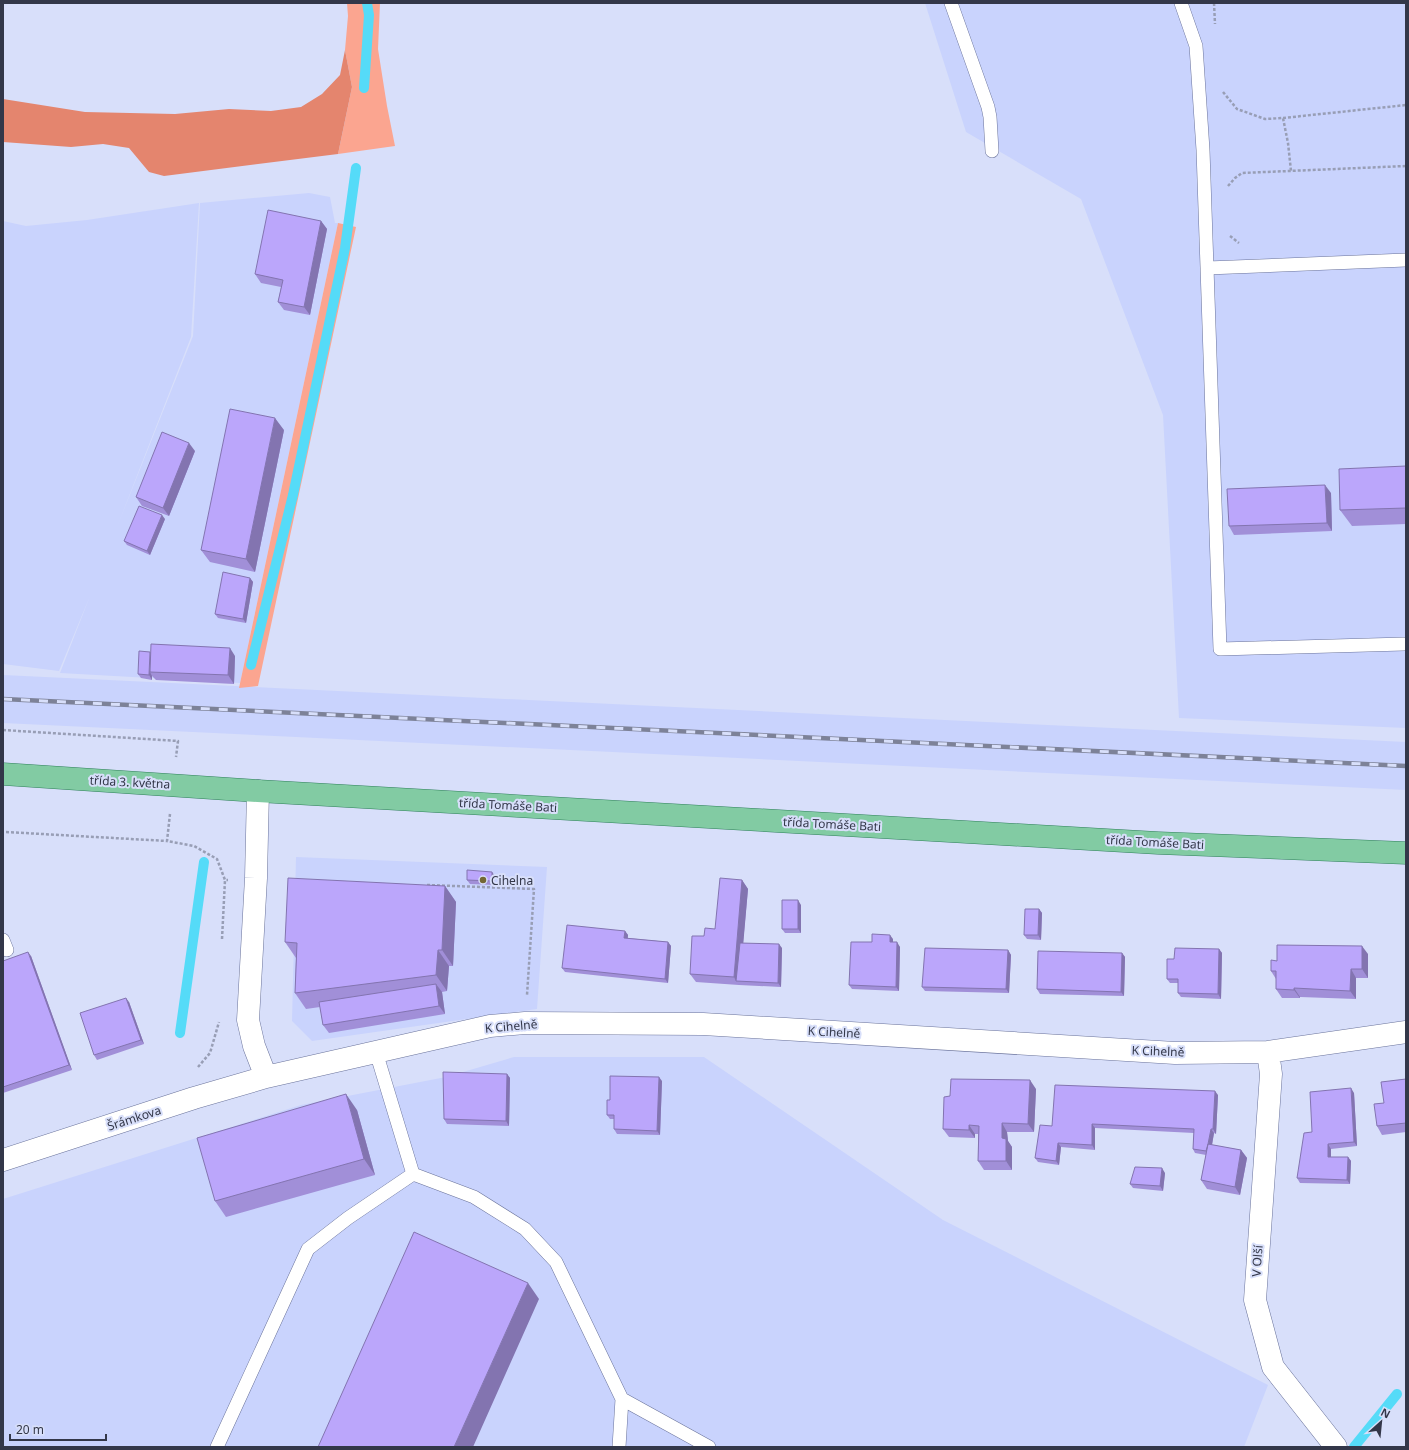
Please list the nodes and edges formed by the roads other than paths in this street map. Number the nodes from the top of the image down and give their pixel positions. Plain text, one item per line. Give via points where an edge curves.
1 (951, 3) edge
2 (1181, 3) edge
3 (992, 151) dead end
4 (1406, 260) edge
5 (1207, 268) junction
6 (1404, 644) dead end
7 (3, 774) edge
8 (258, 791) junction
9 (1406, 853) edge
10 (1406, 1032) edge
11 (376, 1052) junction
12 (1268, 1052) junction
13 (266, 1077) junction
14 (3, 1160) edge
15 (413, 1174) junction
16 (622, 1399) junction
17 (217, 1447) edge
18 (619, 1447) edge
19 (709, 1447) edge
20 (1336, 1447) edge

1 - 3 lane via 988,107
2 - 5 lane via 1196,46
4 - 5 lane
5 - 6 lane via 1220,649
7 - 8 main road, třída 3. května
8 - 9 main road, třída Tomáše Bati via 1158,843
8 - 13 street via 248,1020 254,1046
10 - 12 street, K Cihelně
11 - 12 street, K Cihelně via 490,1026 525,1023 703,1024 1175,1053
11 - 13 street, K Cihelně
11 - 15 lane
12 - 20 street, V Olší via 1271,1074 1255,1300 1273,1367
13 - 14 street, Šrámkova
15 - 16 lane via 474,1198 525,1229 556,1262
15 - 17 lane via 308,1248
16 - 18 lane
16 - 19 lane

